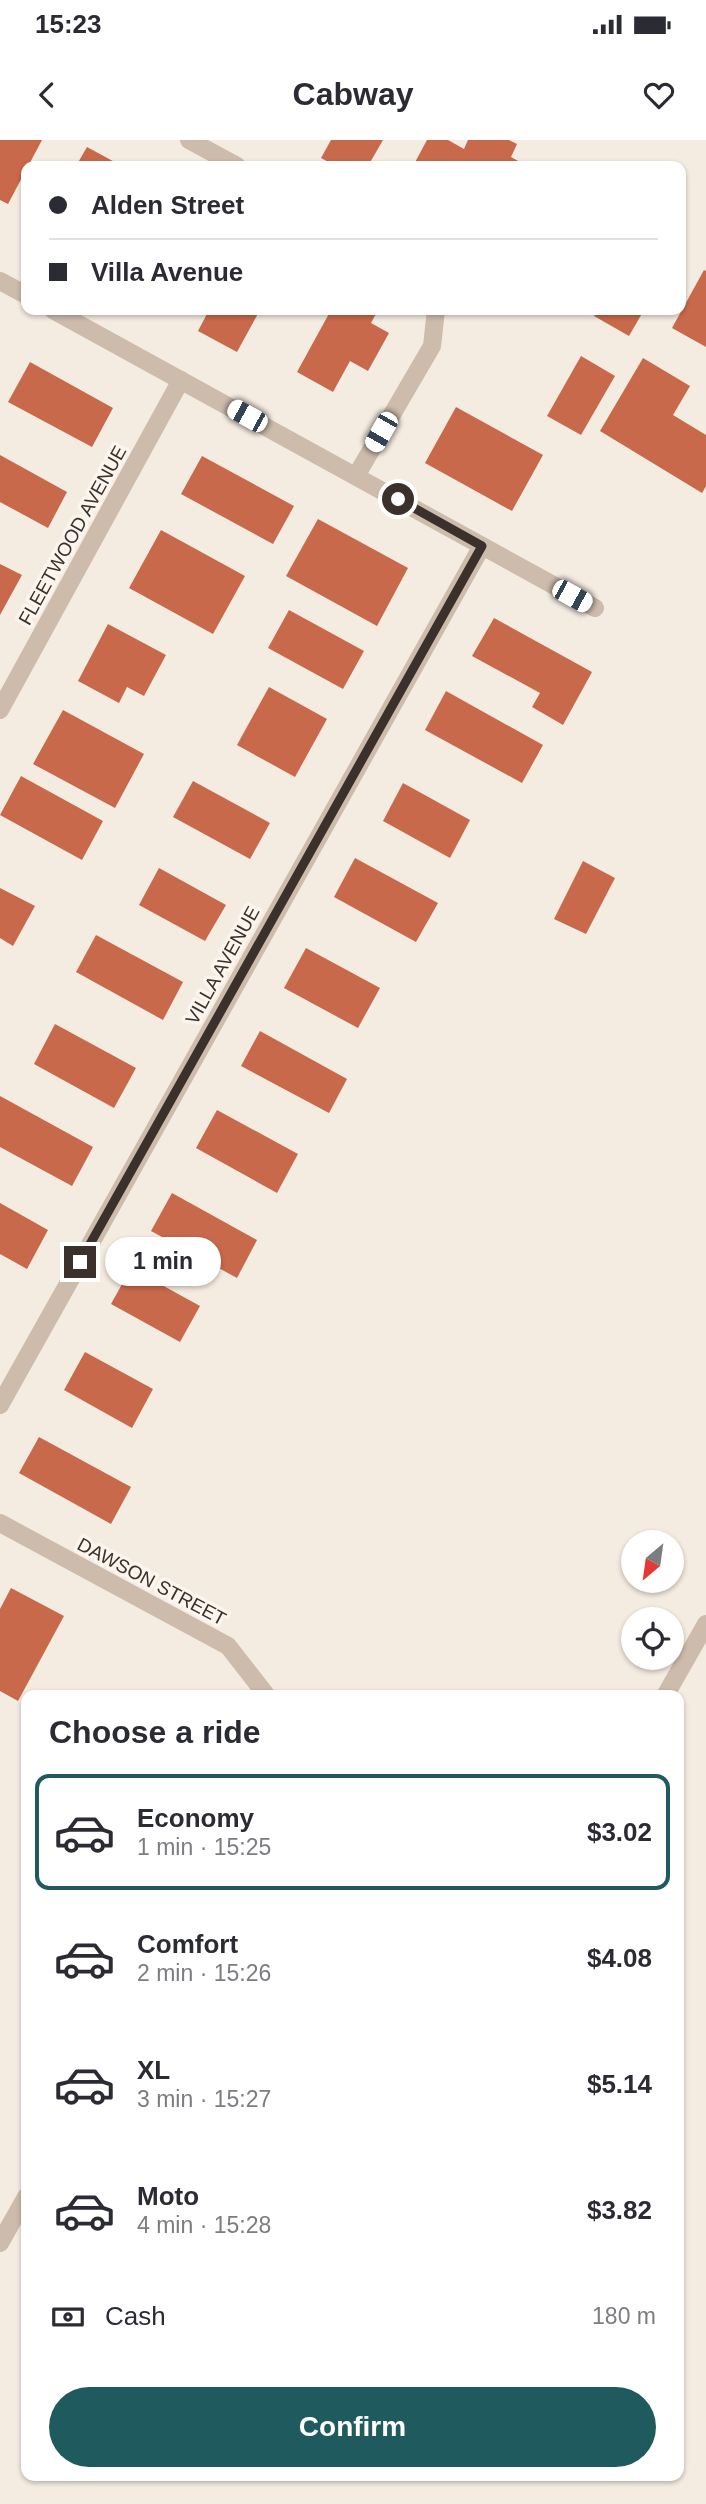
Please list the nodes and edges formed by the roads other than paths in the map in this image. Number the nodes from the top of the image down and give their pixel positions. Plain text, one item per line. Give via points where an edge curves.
1 (189, 140) edge
2 (228, 161) edge
3 (0, 281) edge
4 (21, 292) edge
5 (62, 315) edge
6 (435, 315) edge
7 (181, 380) junction
8 (355, 476) junction
9 (482, 546) junction
10 (595, 608) dead end
11 (0, 710) edge
12 (0, 1405) edge
13 (0, 1522) edge
14 (706, 1624) edge
15 (262, 1690) edge
16 (668, 1690) edge
17 (21, 2206) edge
18 (0, 2243) edge

1 - 2 street
3 - 4 street
5 - 7 street
6 - 8 street via 432,346
7 - 8 street
7 - 11 street, FLEETWOOD AVENUE
8 - 9 street
9 - 10 street
9 - 12 street, VILLA AVENUE
13 - 15 street, DAWSON STREET via 228,1646
14 - 16 street
17 - 18 street

